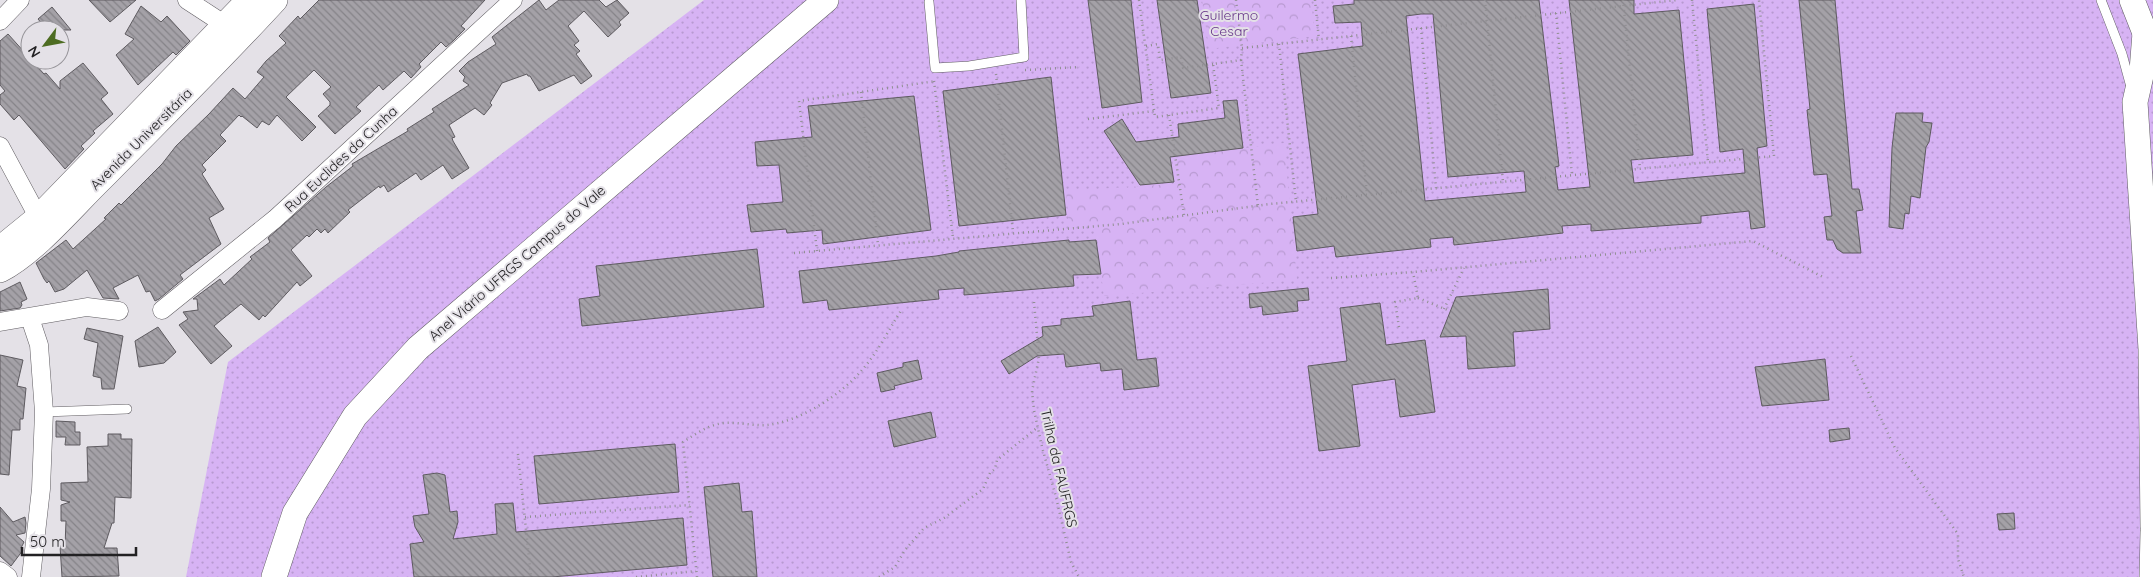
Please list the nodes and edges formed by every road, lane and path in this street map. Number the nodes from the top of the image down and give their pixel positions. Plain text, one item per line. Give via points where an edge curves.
1 (20, 0) edge
2 (187, 0) edge
3 (249, 0) edge
4 (275, 0) edge
5 (513, 0) edge
6 (826, 0) edge
7 (1021, 0) edge
8 (1140, 0) edge
9 (1236, 0) edge
10 (1315, 0) edge
11 (1485, 0) edge
12 (1623, 0) edge
13 (1677, 0) edge
14 (1692, 0) edge
15 (1759, 0) edge
16 (2102, 0) edge
17 (2132, 0) edge
18 (929, 2) dead end
19 (1623, 6) junction
20 (1556, 13) junction
21 (0, 21) edge
22 (1487, 21) junction
23 (1421, 28) junction
24 (233, 30) junction
25 (2145, 33) junction
26 (1351, 36) junction
27 (1319, 40) junction
28 (1278, 44) junction
29 (1146, 46) junction
30 (1242, 48) junction
31 (1241, 60) junction
32 (1213, 64) junction
33 (1080, 67) dead end
34 (1024, 70) dead end
35 (987, 74) dead end
36 (943, 80) dead end
37 (934, 81) junction
38 (2153, 82) edge
39 (861, 92) junction
40 (2135, 102) junction
41 (1154, 112) junction
42 (1169, 116) junction
43 (1088, 120) dead end
44 (0, 146) edge
45 (1708, 162) junction
46 (1640, 169) junction
47 (1572, 175) junction
48 (1503, 182) junction
49 (1436, 188) junction
50 (1367, 195) junction
51 (1296, 202) junction
52 (1258, 206) junction
53 (1184, 215) junction
54 (43, 226) junction
55 (1014, 233) junction
56 (953, 238) junction
57 (878, 246) junction
58 (0, 249) edge
59 (817, 251) junction
60 (794, 253) dead end
61 (1464, 268) junction
62 (0, 270) edge
63 (1413, 272) junction
64 (1331, 278) dead end
65 (1825, 278) dead end
66 (1418, 298) junction
67 (1034, 302) dead end
68 (902, 309) dead end
69 (1444, 309) junction
70 (162, 310) dead end
71 (119, 311) dead end
72 (1450, 312) dead end
73 (30, 318) junction
74 (0, 322) edge
75 (1399, 327) dead end
76 (1851, 356) dead end
77 (127, 408) dead end
78 (44, 412) junction
79 (1038, 427) junction
80 (518, 454) dead end
81 (690, 505) junction
82 (525, 517) junction
83 (2153, 527) edge
84 (2153, 532) edge
85 (0, 571) edge
86 (696, 571) junction
87 (8, 577) edge
88 (31, 577) edge
89 (274, 577) edge
90 (531, 577) edge
91 (636, 577) edge
92 (697, 577) edge
93 (880, 577) edge
94 (1079, 577) edge
95 (1964, 577) edge
96 (2152, 577) edge

1 - 21 street
2 - 24 street
3 - 24 street, Avenida Universitária
4 - 24 street, Avenida Universitária
5 - 70 street, Rua Euclides da Cunha via 275,219
6 - 89 street, Anel Viário UFRGS Campus do Vale via 418,348 355,416 295,513
7 - 18 lane via 1024,57 935,68
8 - 29 path
9 - 30 path
10 - 27 path
11 - 22 path
12 - 19 path
13 - 19 path
14 - 45 path
15 - 45 path via 1774,156
16 - 40 lane
17 - 25 street
19 - 20 path
19 - 46 path
20 - 22 path
20 - 47 path
22 - 23 path
22 - 48 path
23 - 26 path
23 - 49 path
24 - 54 street, Avenida Universitária
25 - 38 street
25 - 40 street
26 - 27 path
26 - 50 path
27 - 28 path
28 - 30 path
28 - 51 path
29 - 32 path via 1158,44 1160,60 1182,57 1183,68
29 - 41 path
30 - 31 path
31 - 32 path
31 - 52 path
32 - 42 path via 1219,108
33 - 34 path
35 - 55 path via 996,72
36 - 37 path
37 - 39 path
37 - 56 path
39 - 57 path
39 - 59 path via 799,101
40 - 83 street via 2151,349
41 - 42 path via 1155,117
41 - 43 path
42 - 53 path
44 - 54 street
45 - 46 path
46 - 47 path
47 - 48 path
48 - 49 path
49 - 50 path
50 - 51 path
51 - 52 path
52 - 53 path
53 - 55 path
54 - 58 street, Avenida Universitária
54 - 62 street, Avenida Universitária via 8,266
55 - 56 path
56 - 57 path
57 - 59 path
59 - 60 path
61 - 63 path
61 - 65 path via 1753,241
61 - 69 path
63 - 64 path
63 - 66 path
66 - 69 path
66 - 75 path via 1394,302
67 - 79 path, Trilha da FAUFRGS via 1039,358 1032,391
68 - 81 path via 862,371 835,395 811,410 767,425 724,423 705,428 683,442
69 - 72 path
71 - 73 street via 87,308
73 - 74 street
73 - 78 street via 39,345
76 - 95 path via 1895,448 1958,534 1958,559
77 - 78 lane
78 - 88 street via 41,489
79 - 93 path via 997,460 982,489 944,518 924,528 895,567
79 - 94 path, Trilha da FAUFRGS via 1071,562
80 - 82 path
81 - 82 path
81 - 86 path
82 - 90 path
84 - 96 street
85 - 87 street
86 - 91 path
86 - 92 path

